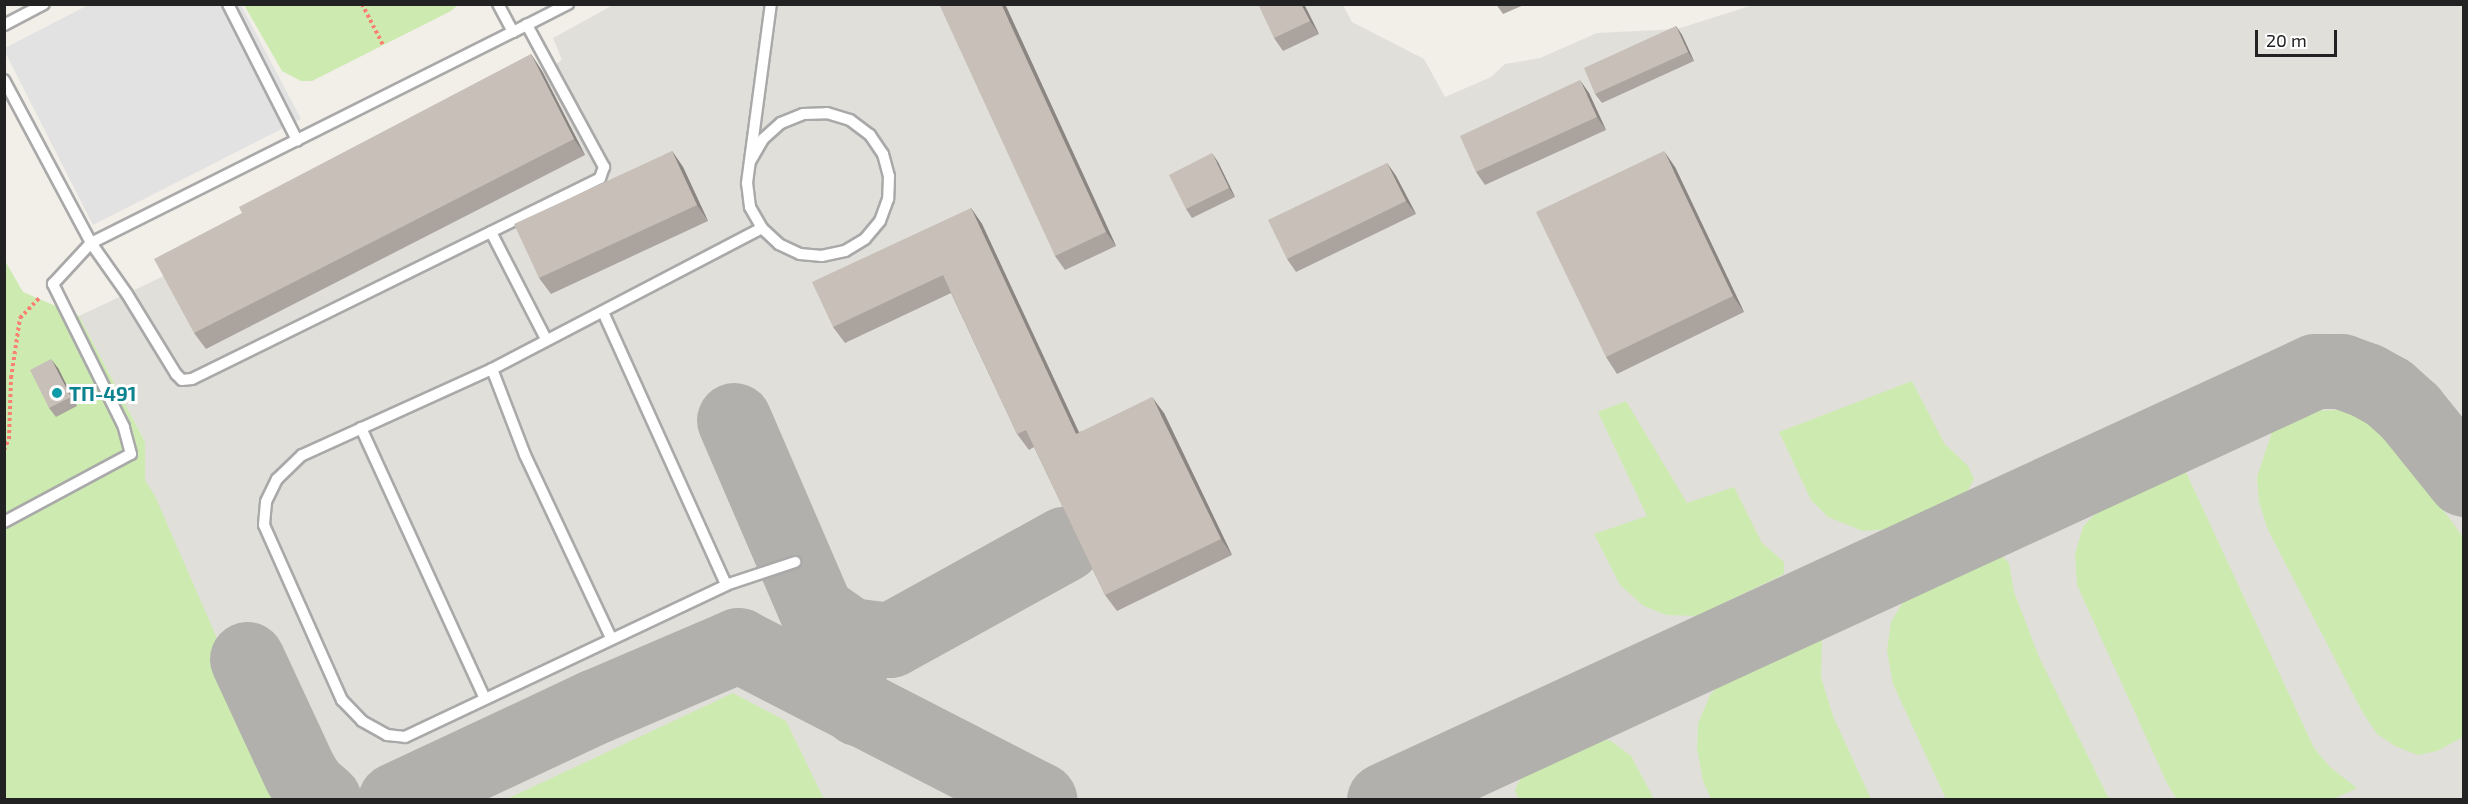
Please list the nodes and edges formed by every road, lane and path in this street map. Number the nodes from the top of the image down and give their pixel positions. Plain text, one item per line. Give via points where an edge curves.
1 (44, 4) edge
2 (228, 4) edge
3 (362, 4) edge
4 (498, 4) edge
5 (568, 4) edge
6 (771, 4) edge
7 (4, 25) edge
8 (527, 25) junction
9 (513, 32) junction
10 (383, 45) dead end
11 (4, 80) edge
12 (297, 140) junction
13 (751, 160) junction
14 (762, 228) junction
15 (491, 232) junction
16 (91, 243) junction
17 (53, 284) junction
18 (603, 312) junction
19 (546, 339) junction
20 (492, 369) junction
21 (361, 428) junction
22 (4, 450) edge
23 (4, 522) edge
24 (795, 562) dead end
25 (726, 585) junction
26 (611, 638) junction
27 (484, 698) junction

1 - 7 lane
2 - 12 lane
3 - 10 path
4 - 9 lane
5 - 8 lane
6 - 13 lane
8 - 9 lane
8 - 15 lane via 604,167 604,174
9 - 12 lane
11 - 16 lane
12 - 16 lane
13 - 14 lane via 750,207
13 - 14 lane via 763,139 781,123 803,114 827,113 850,120 870,135 883,154 889,176 888,200 880,221 865,239 845,251 822,256 800,254 779,244
14 - 18 lane
15 - 16 lane via 192,379 182,380
15 - 19 lane
16 - 17 lane
17 - 22 path via 20,318 11,378 9,439
17 - 23 lane via 124,427 131,454
18 - 19 lane
18 - 25 lane
19 - 20 lane
20 - 21 lane
20 - 26 lane via 525,455
21 - 27 lane
21 - 27 lane via 302,455 277,479 266,502 264,525 342,700 362,721 387,735 405,736
24 - 25 lane
25 - 26 lane
26 - 27 lane

